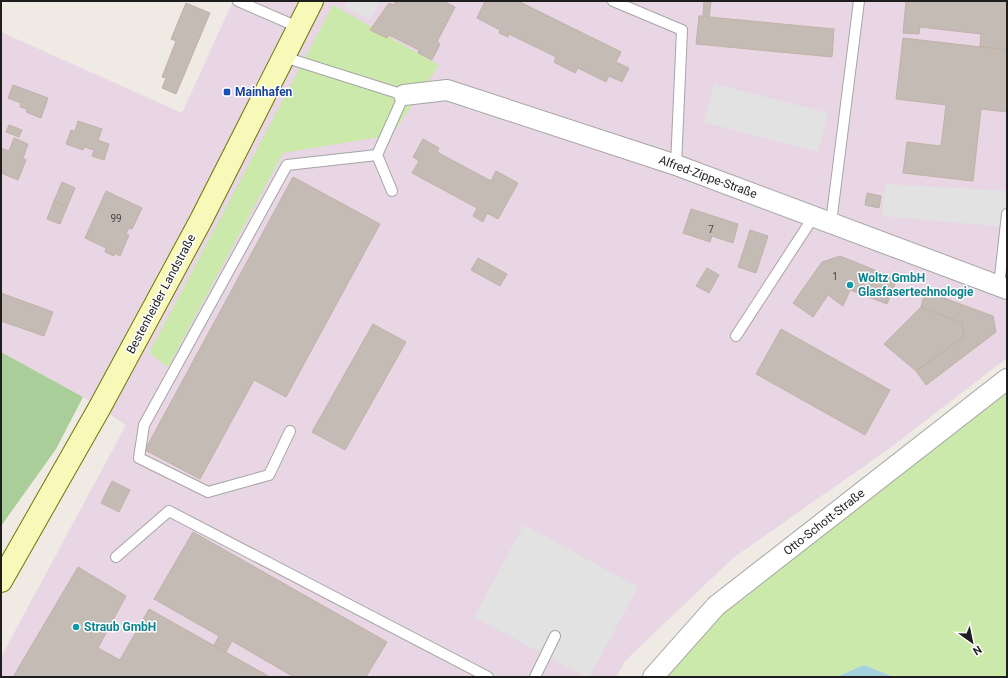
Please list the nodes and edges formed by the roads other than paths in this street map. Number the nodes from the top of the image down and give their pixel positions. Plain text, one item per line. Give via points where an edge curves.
1 (238, 1) edge
2 (312, 1) edge
3 (613, 1) edge
4 (859, 1) edge
5 (298, 27) junction
6 (284, 57) junction
7 (404, 95) junction
8 (378, 155) junction
9 (676, 165) junction
10 (392, 191) dead end
11 (1007, 214) edge
12 (822, 220) junction
13 (1003, 287) edge
14 (736, 336) dead end
15 (1007, 379) edge
16 (290, 431) dead end
17 (116, 557) dead end
18 (1, 581) edge
19 (555, 636) dead end
20 (488, 677) edge
21 (535, 677) edge
22 (653, 677) edge

1 - 5 lane
2 - 5 main road, Bestenheider Landstraße
3 - 9 lane via 682,30
4 - 12 lane
5 - 6 main road, Bestenheider Landstraße
6 - 7 lane
6 - 18 main road, Bestenheider Landstraße via 201,220 100,407
7 - 8 lane
7 - 9 street, Alfred-Zippe-Straße via 447,90
8 - 10 lane
8 - 16 lane via 287,165 144,425 138,458 208,492 269,475
9 - 12 street, Alfred-Zippe-Straße
11 - 13 lane
12 - 13 street, Alfred-Zippe-Straße
12 - 14 lane
15 - 22 street, Otto-Schott-Straße via 716,606
17 - 20 lane via 170,511
19 - 21 lane

